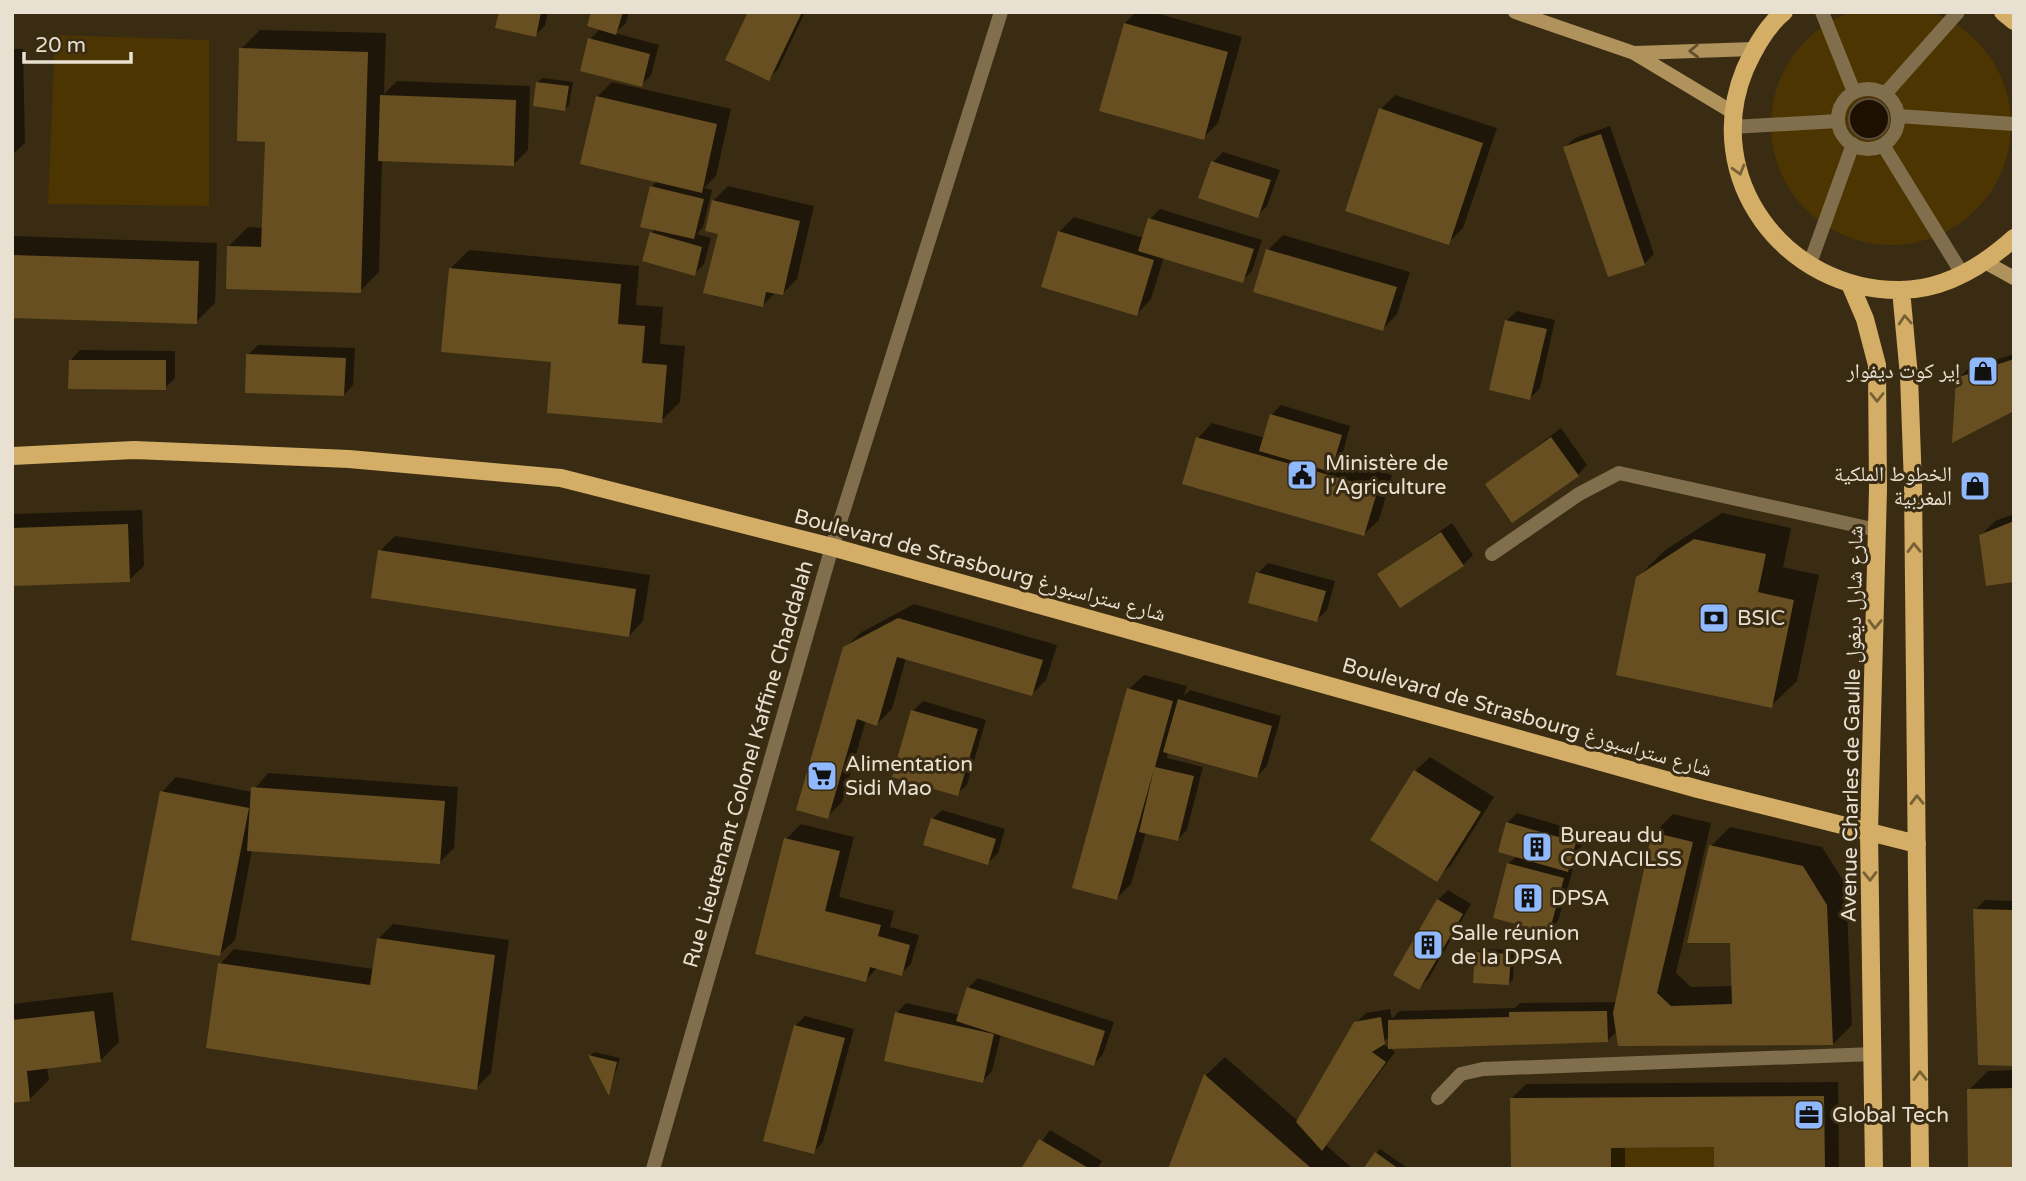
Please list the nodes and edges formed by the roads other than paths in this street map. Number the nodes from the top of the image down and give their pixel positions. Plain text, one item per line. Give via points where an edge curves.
1 (1001, 12) edge
2 (1514, 12) edge
3 (1784, 12) edge
4 (1822, 12) edge
5 (1958, 12) edge
6 (2003, 12) edge
7 (2014, 21) edge
8 (1754, 49) junction
9 (1634, 53) junction
10 (1854, 92) junction
11 (1885, 94) junction
12 (1898, 116) junction
13 (1733, 120) junction
14 (1838, 121) junction
15 (2014, 124) edge
16 (1853, 144) junction
17 (1883, 145) junction
18 (2014, 238) edge
19 (1985, 262) junction
20 (1809, 266) junction
21 (1964, 275) junction
22 (2014, 278) edge
23 (1850, 284) junction
24 (1901, 290) junction
25 (12, 456) edge
26 (1877, 530) junction
27 (832, 547) junction
28 (1492, 554) dead end
29 (1869, 832) junction
30 (1917, 844) junction
31 (1874, 1054) junction
32 (1438, 1098) dead end
33 (653, 1169) edge
34 (1874, 1169) edge
35 (1920, 1169) edge

1 - 27 street, Rue Lieutenant Colonel Kaffine Chaddalah
2 - 9 street
3 - 8 main road
4 - 10 street
5 - 11 street
6 - 7 main road
8 -> 9 street
8 - 13 main road via 1737,88
9 - 13 street
10 - 11 street via 1865,89
10 - 14 street via 1845,99
11 - 12 street
12 - 15 street
12 - 17 street via 1897,128
13 - 14 street
13 -> 20 main road via 1736,160 1745,192 1783,246
14 - 16 street
16 - 17 street via 1862,148
16 - 20 street
17 - 21 street
18 - 19 main road
19 - 21 main road
19 - 22 street
20 - 23 main road
21 - 24 main road
23 - 24 main road
23 -> 26 main road, Avenue Charles de Gaulle شارع شارل ديغول via 1877,365
30 -> 24 main road via 1912,472
25 - 27 main road, Boulevard de Strasbourg شارع ستراسبورغ via 134,450 349,459 561,478
26 - 28 street via 1619,472
26 -> 29 main road, Avenue Charles de Gaulle شارع شارل ديغول
27 - 29 main road, Boulevard de Strasbourg شارع ستراسبورغ via 1698,789
27 - 33 street, Rue Lieutenant Colonel Kaffine Chaddalah
29 - 30 main road, Boulevard de Strasbourg شارع ستراسبورغ
29 -> 31 main road, Avenue Charles de Gaulle شارع شارل ديغول
35 -> 30 main road
31 - 32 street via 1483,1069 1461,1074
31 - 34 main road, Avenue Charles de Gaulle شارع شارل ديغول

